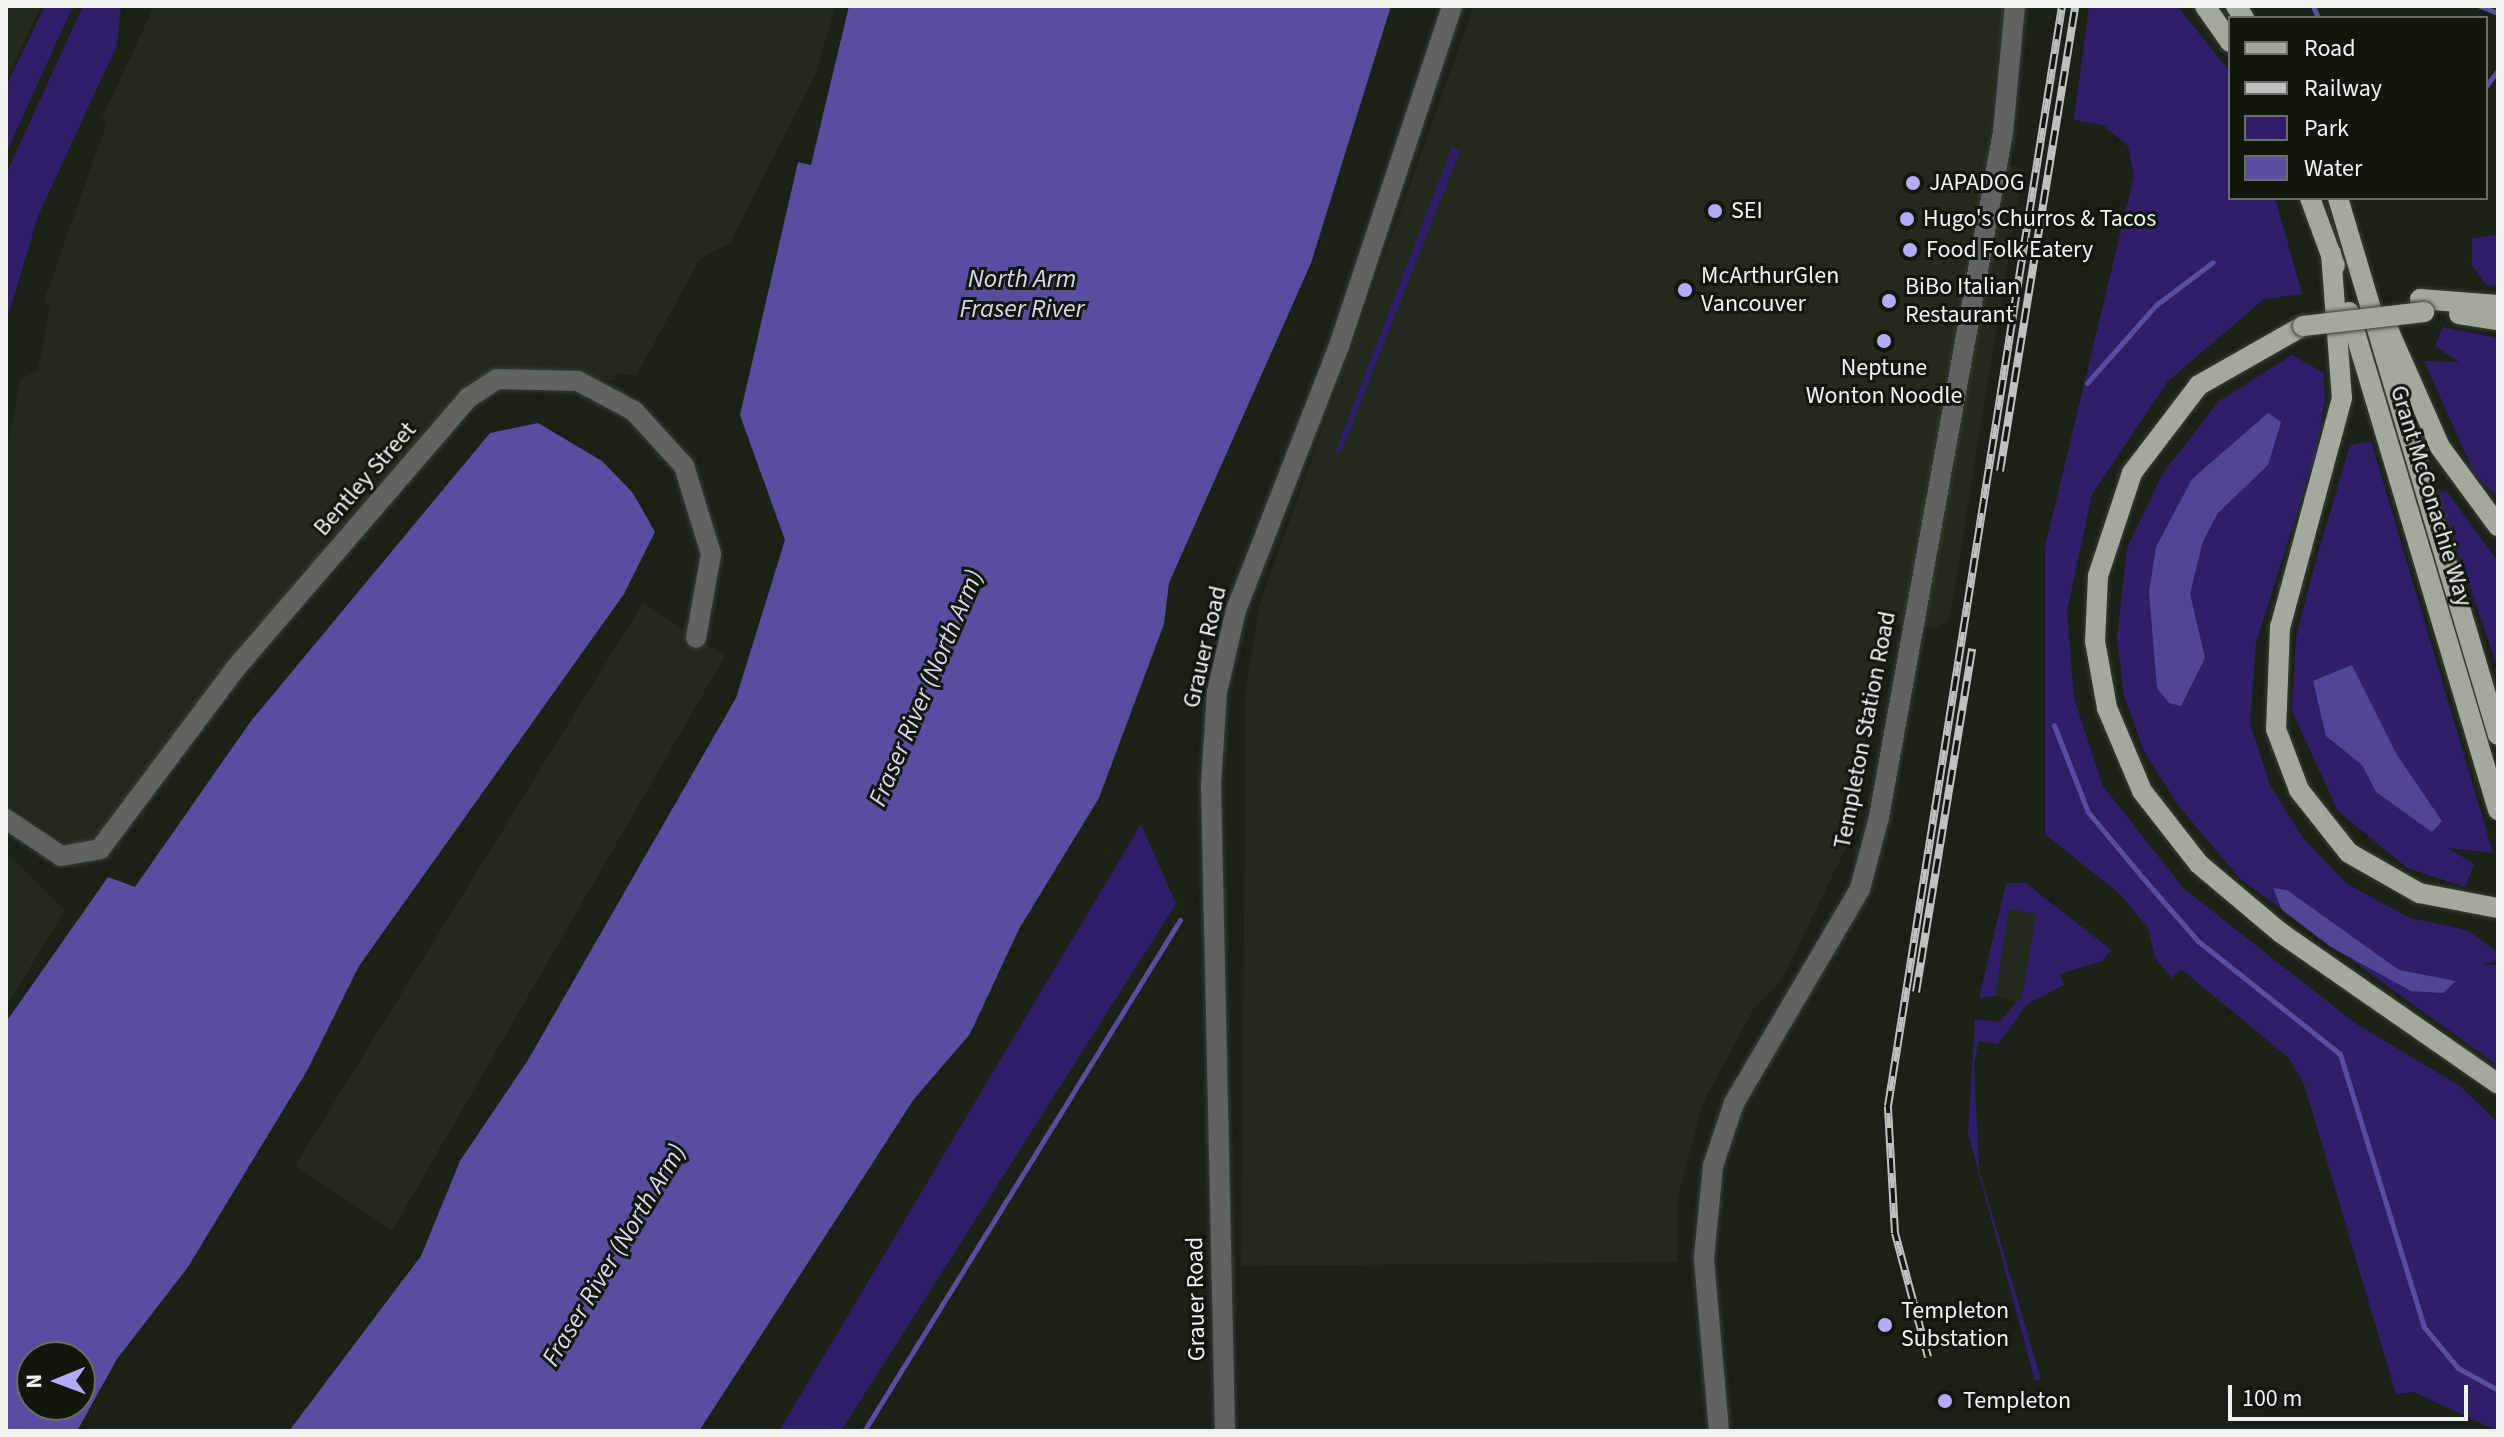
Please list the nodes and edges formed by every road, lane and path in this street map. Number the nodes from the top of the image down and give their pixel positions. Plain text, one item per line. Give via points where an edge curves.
1 (1452, 6) edge
2 (2015, 6) edge
3 (2205, 6) edge
4 (2228, 39) edge
5 (2311, 200) edge
6 (2339, 200) edge
7 (2331, 253) junction
8 (2360, 262) junction
9 (2498, 305) edge
10 (2422, 306) junction
11 (2498, 320) edge
12 (2498, 526) edge
13 (696, 638) dead end
14 (2498, 735) edge
15 (2498, 810) edge
16 (6, 819) edge
17 (2492, 908) edge
18 (2498, 1084) edge
19 (1225, 1431) edge
20 (1719, 1431) edge

1 - 19 street, Grauer Road via 1339,346 1236,610 1217,692 1211,784
2 - 20 street, Templeton Station Road via 2003,132 1879,817 1860,889 1734,1103 1713,1166 1704,1258
3 - 4 main road
5 - 7 main road, Grant McConachie Way
6 - 8 main road, Grant McConachie Way
7 - 15 main road, Grant McConachie Way
7 - 17 main road via 2342,398 2278,637 2276,729 2304,799 2349,853 2410,889
8 - 12 main road via 2440,447
8 - 14 main road, Grant McConachie Way
9 - 10 main road
10 - 11 main road
10 - 18 main road, bridge via 2359,305 2303,326 2199,385 2132,473 2098,576 2095,641 2104,696 2142,791 2199,864 2281,933
13 - 16 street, Bentley Street via 711,554 684,466 634,411 578,381 497,379 468,398 235,669 100,849 61,856

